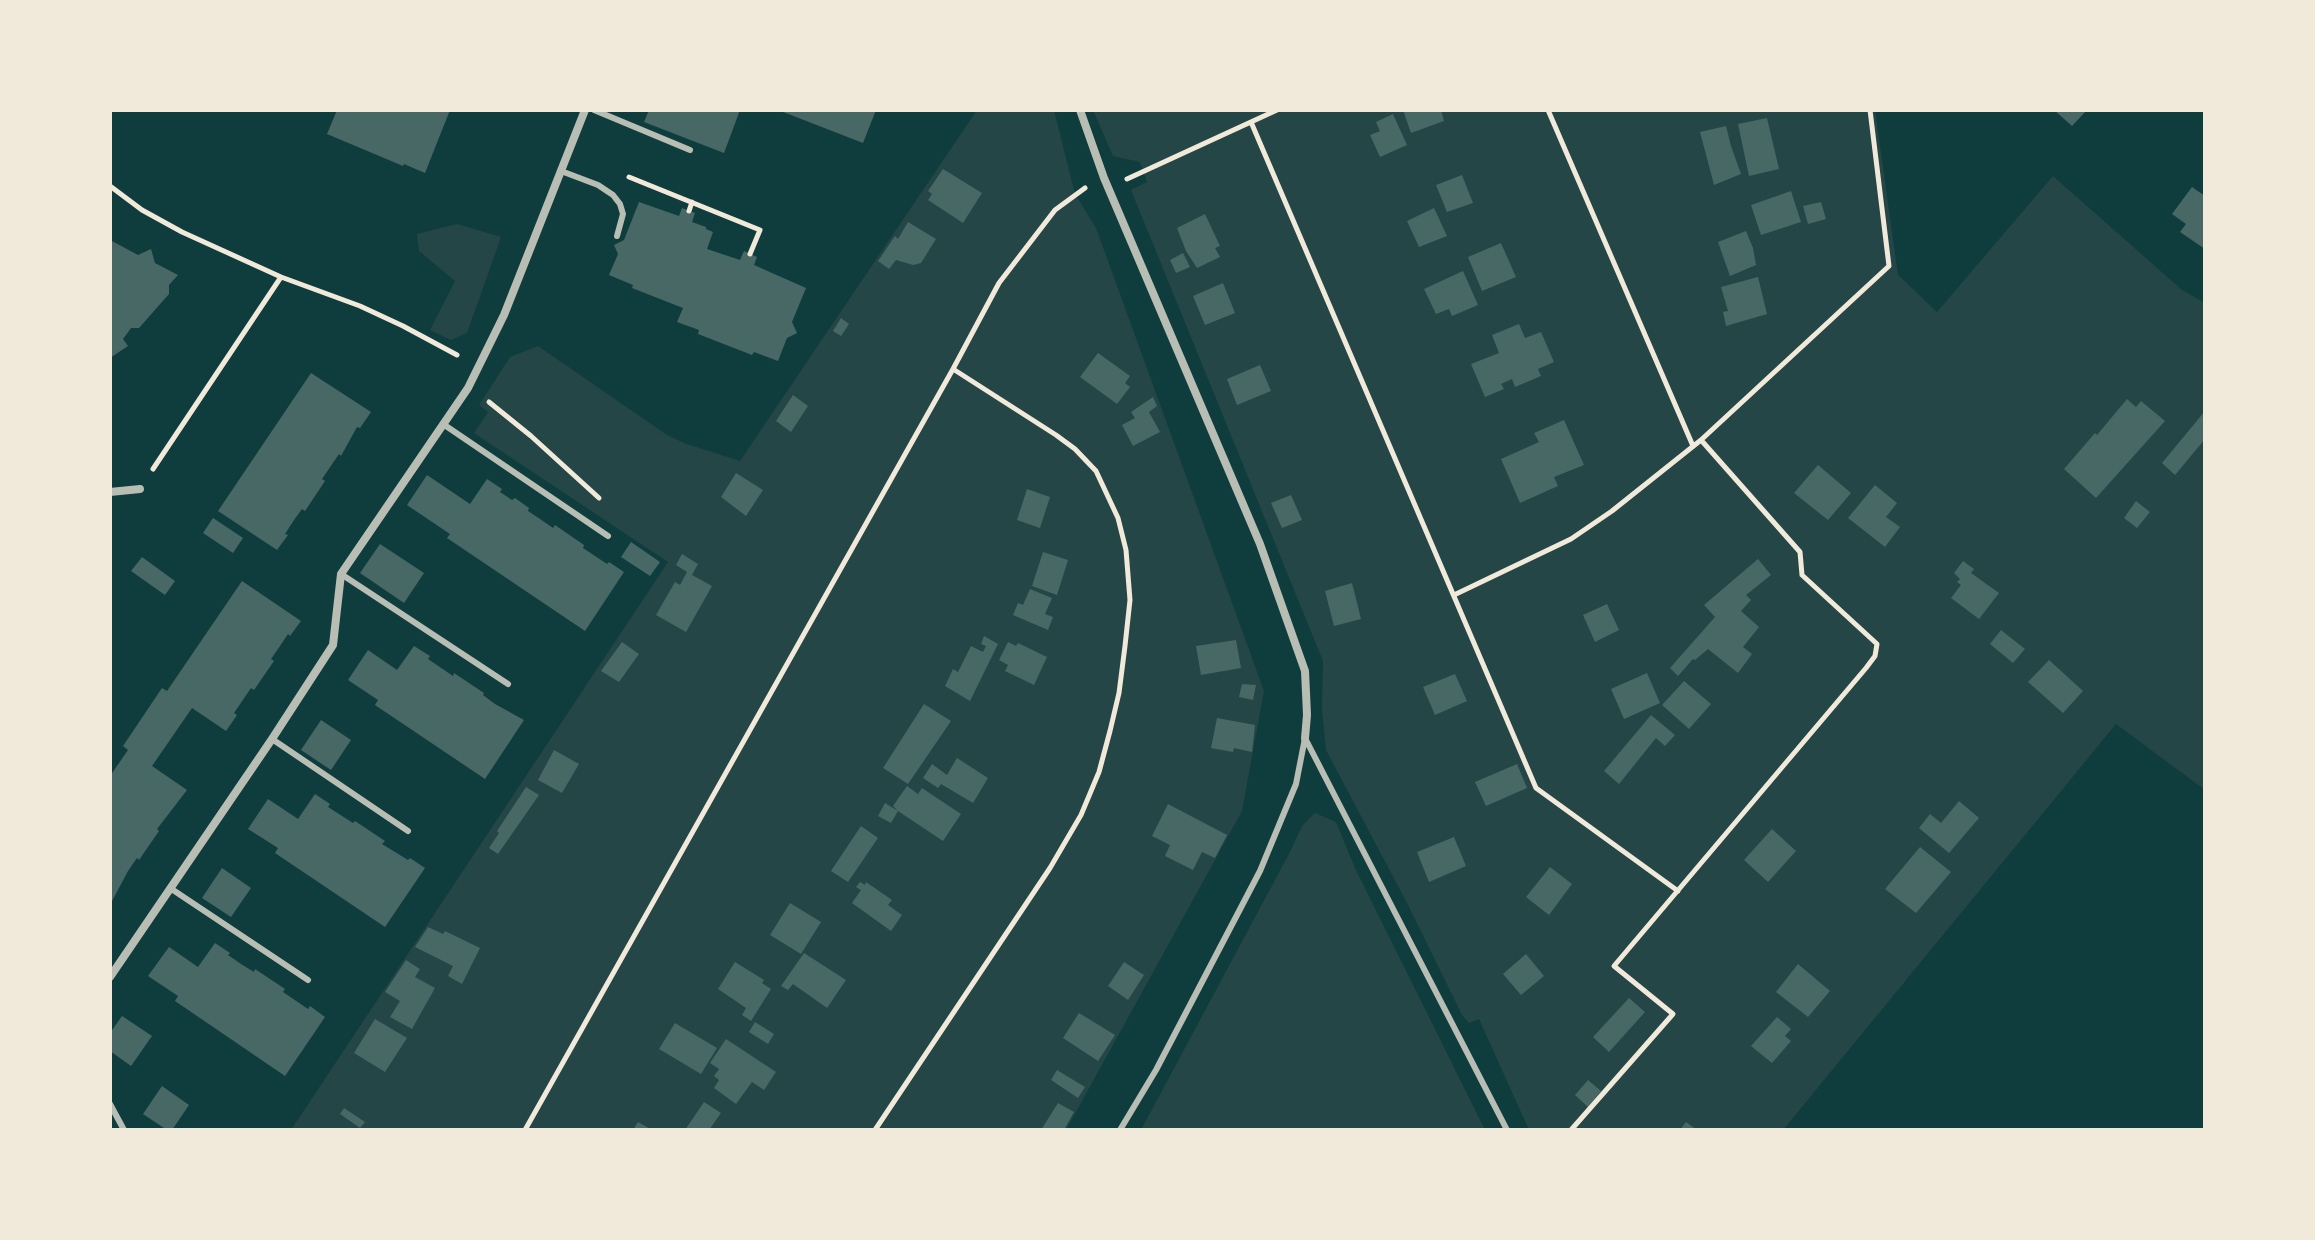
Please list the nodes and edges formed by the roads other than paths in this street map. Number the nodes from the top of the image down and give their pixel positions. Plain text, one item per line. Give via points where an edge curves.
1 (585, 110) edge
2 (594, 110) edge
3 (1080, 110) edge
4 (690, 150) dead end
5 (561, 171) junction
6 (617, 236) dead end
7 (443, 424) junction
8 (140, 489) road end
9 (110, 492) edge
10 (608, 536) dead end
11 (341, 574) junction
12 (508, 684) dead end
13 (1305, 738) junction
14 (272, 739) junction
15 (408, 831) dead end
16 (170, 888) junction
17 (110, 977) edge
18 (308, 980) dead end
19 (110, 1104) edge
20 (124, 1130) edge
21 (1120, 1130) edge
22 (1507, 1130) edge

1 - 5 street
2 - 4 lane
3 - 13 street via 1260,544 1305,671
5 - 6 lane via 613,195 623,214
5 - 7 street via 504,315 468,388
7 - 10 lane
7 - 11 street
8 - 9 street
11 - 12 lane
11 - 14 street via 333,645
13 - 21 lane via 1296,784 1260,871
13 - 22 lane
14 - 15 lane
14 - 16 street
16 - 17 street
16 - 18 lane
19 - 20 lane

